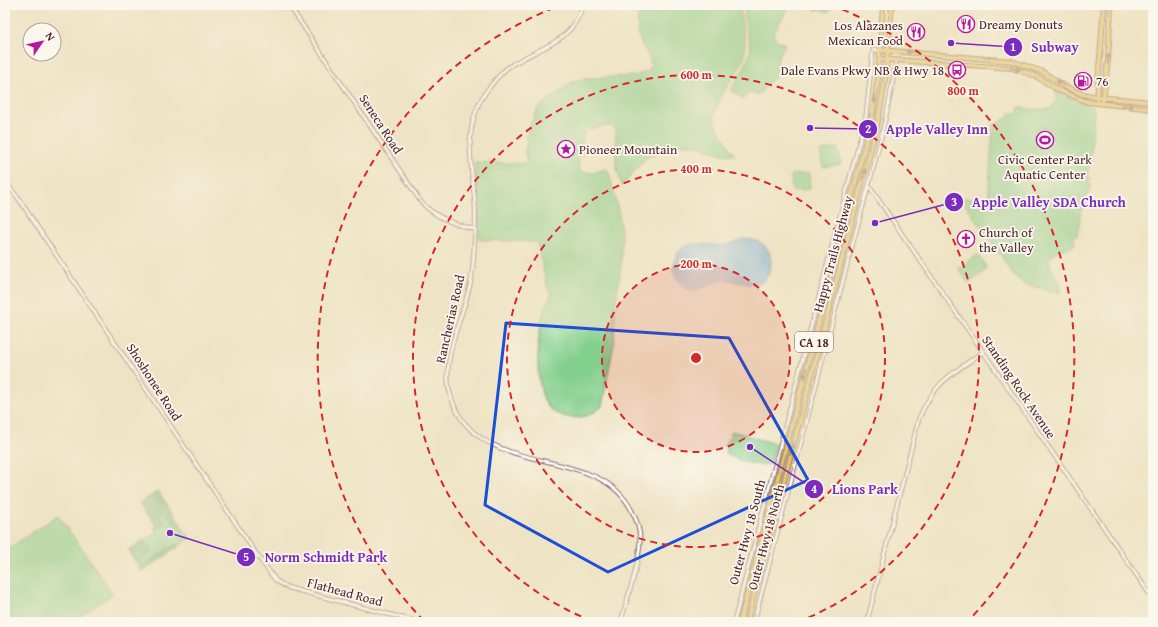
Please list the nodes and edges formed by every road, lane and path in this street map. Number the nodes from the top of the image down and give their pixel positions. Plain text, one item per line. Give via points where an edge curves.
1 (290, 5) edge
2 (583, 5) edge
3 (884, 5) edge
4 (892, 5) edge
5 (1104, 5) edge
6 (1111, 5) edge
7 (880, 50) junction
8 (889, 51) junction
9 (872, 59) junction
10 (880, 60) junction
11 (888, 60) junction
12 (896, 61) junction
13 (1097, 97) junction
14 (1103, 98) junction
15 (1153, 102) edge
16 (1096, 103) junction
17 (1102, 104) junction
18 (1153, 109) edge
19 (5, 181) edge
20 (869, 186) junction
21 (475, 228) junction
22 (984, 352) junction
23 (289, 588) joint
24 (1153, 599) edge
25 (418, 622) edge
26 (621, 622) edge
27 (734, 622) edge
28 (740, 622) edge
29 (747, 622) edge
30 (754, 622) edge
31 (866, 622) edge

1 - 21 street, Seneca Road via 421,202 446,221
2 - 21 street, Rancherias Road via 573,26 558,41 512,64 479,104 469,142
3 - 7 main road, Happy Trails Highway / CA 18
4 - 8 main road, Happy Trails Highway / CA 18
5 - 13 main road
14 -> 6 main road
7 - 8 main road
7 - 9 street, Outer Hwy 18 South via 873,50
7 - 10 main road, Happy Trails Highway / CA 18
8 - 11 main road, Happy Trails Highway / CA 18
13 -> 8 main road via 1082,94 1035,69 1011,61
9 - 10 street
9 - 27 street, Outer Hwy 18 South via 866,116
10 - 11 main road
10 -> 28 main road, Happy Trails Highway / CA 18 via 871,122
11 - 12 main road
29 -> 11 main road, Happy Trails Highway / CA 18 via 877,126
12 -> 16 main road via 1012,68 1036,76 1068,95
12 - 20 street, Outer Hwy 18 North via 886,123
13 - 14 main road
13 - 16 main road
14 - 15 main road
14 - 17 main road
16 - 17 main road
17 -> 18 main road
19 - 23 street, Shoshonee Road via 257,555 276,580
20 - 22 street, Standing Rock Avenue
20 - 30 street, Outer Hwy 18 North
21 - 26 street, Rancherias Road via 470,287 448,364 449,389 462,418 487,442 515,454 604,480 626,498 636,519 640,541
22 - 24 street, Standing Rock Avenue
22 - 31 street via 940,383 924,406
23 - 25 street, Flathead Road

